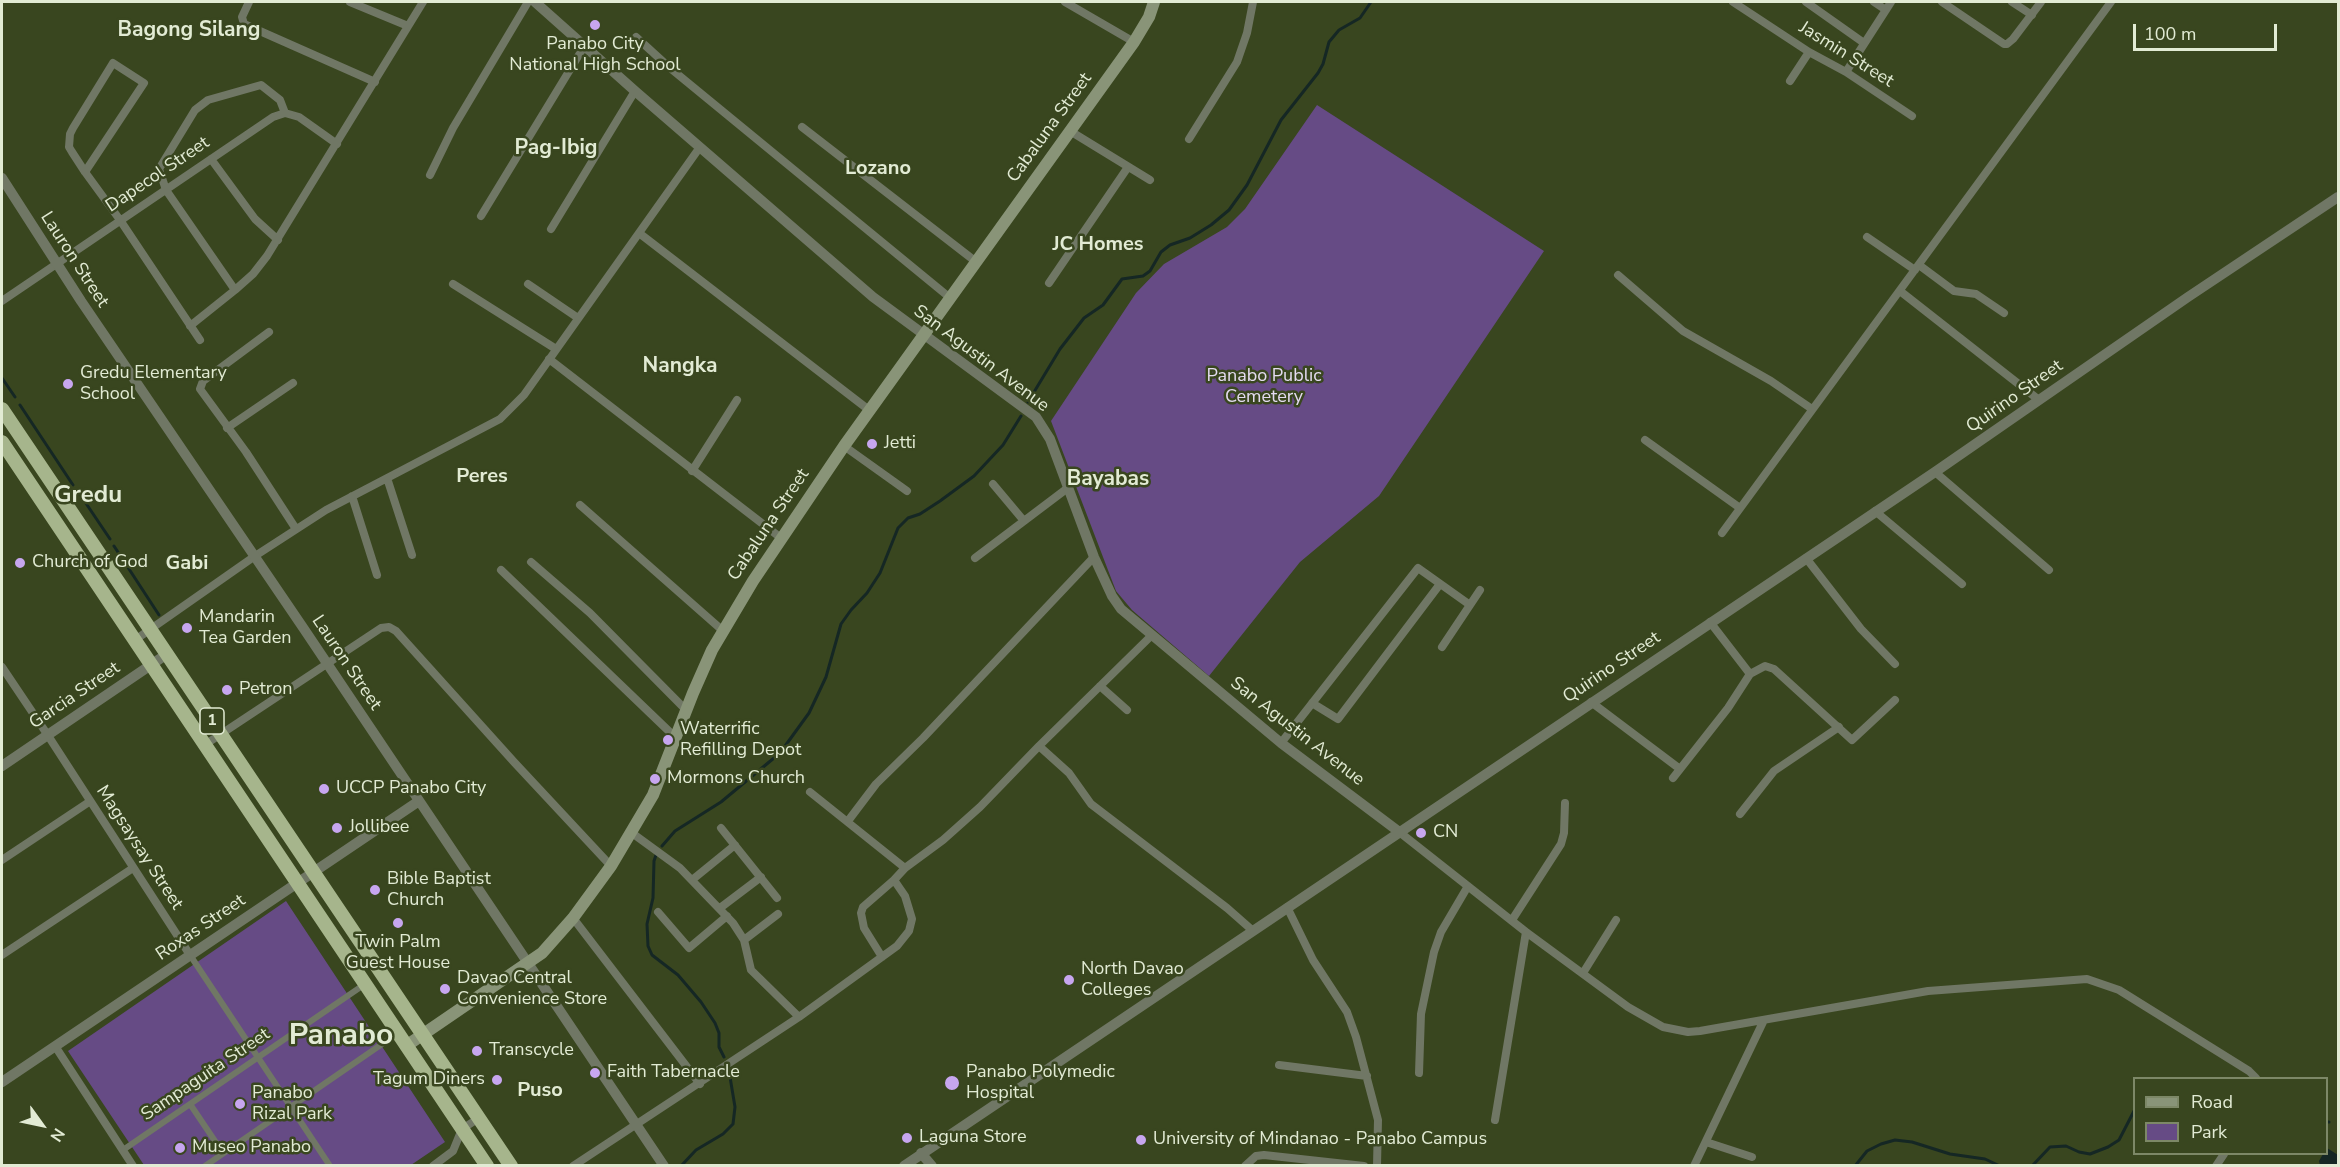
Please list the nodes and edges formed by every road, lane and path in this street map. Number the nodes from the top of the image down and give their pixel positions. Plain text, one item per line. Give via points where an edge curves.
1 (249, 2) edge
2 (350, 2) edge
3 (423, 2) edge
4 (528, 2) edge
5 (535, 2) edge
6 (1065, 2) edge
7 (1154, 2) edge
8 (1252, 2) edge
9 (1733, 2) edge
10 (1806, 2) edge
11 (1874, 2) edge
12 (1891, 2) edge
13 (1942, 2) edge
14 (2012, 2) edge
15 (2042, 2) edge
16 (2111, 2) edge
17 (1886, 10) junction
18 (2031, 15) junction
19 (408, 26) junction
20 (636, 37) dead end
21 (1134, 42) junction
22 (1864, 43) junction
23 (585, 45) junction
24 (1809, 52) junction
25 (1846, 72) junction
26 (1790, 81) dead end
27 (375, 82) junction
28 (635, 91) junction
29 (285, 113) junction
30 (1912, 116) dead end
31 (802, 127) dead end
32 (1070, 130) junction
33 (1189, 139) dead end
34 (336, 144) junction
35 (700, 147) junction
36 (211, 159) junction
37 (1128, 167) junction
38 (86, 172) junction
39 (430, 175) dead end
40 (2, 178) edge
41 (1150, 180) dead end
42 (166, 190) junction
43 (2338, 197) edge
44 (481, 216) dead end
45 (120, 220) junction
46 (551, 229) dead end
47 (639, 233) junction
48 (1867, 237) dead end
49 (278, 240) junction
50 (975, 261) junction
51 (58, 263) junction
52 (1917, 268) junction
53 (1618, 275) dead end
54 (1049, 283) dead end
55 (453, 284) dead end
56 (528, 284) dead end
57 (235, 290) junction
58 (1900, 291) junction
59 (949, 297) junction
60 (2, 301) edge
61 (2004, 313) dead end
62 (578, 318) junction
63 (190, 326) junction
64 (269, 332) dead end
65 (922, 336) junction
66 (200, 340) dead end
67 (556, 349) junction
68 (549, 359) junction
69 (293, 383) dead end
70 (737, 400) dead end
71 (2039, 400) junction
72 (2, 408) edge
73 (1812, 409) junction
74 (869, 410) junction
75 (6, 426) edge
76 (227, 428) junction
77 (1645, 440) dead end
78 (2, 442) edge
79 (844, 446) junction
80 (692, 471) junction
81 (1935, 472) junction
82 (387, 478) junction
83 (993, 484) dead end
84 (1070, 487) junction
85 (907, 491) dead end
86 (60, 495) junction
87 (352, 496) junction
88 (580, 505) dead end
89 (45, 506) junction
90 (1740, 508) junction
91 (1875, 511) junction
92 (1024, 521) junction
93 (296, 529) junction
94 (1722, 533) dead end
95 (781, 538) junction
96 (412, 555) dead end
97 (255, 556) junction
98 (1094, 557) junction
99 (975, 558) dead end
100 (1806, 558) junction
101 (531, 561) dead end
102 (501, 570) dead end
103 (2049, 570) dead end
104 (377, 575) dead end
105 (1440, 584) junction
106 (1962, 584) dead end
107 (1480, 590) dead end
108 (1470, 605) junction
109 (1710, 622) junction
110 (151, 629) junction
111 (722, 630) junction
112 (1151, 636) junction
113 (135, 640) junction
114 (1442, 647) dead end
115 (168, 654) junction
116 (328, 664) junction
117 (1895, 664) dead end
118 (152, 665) junction
119 (2, 667) edge
120 (1749, 674) junction
121 (1100, 686) junction
122 (1895, 700) dead end
123 (1591, 702) junction
124 (1312, 703) junction
125 (1127, 710) dead end
126 (687, 711) junction
127 (1839, 727) junction
128 (47, 734) junction
129 (221, 734) junction
130 (676, 738) junction
131 (1281, 743) junction
132 (206, 744) junction
133 (1039, 746) junction
134 (2, 766) edge
135 (1680, 769) junction
136 (1673, 778) dead end
137 (810, 792) dead end
138 (419, 801) junction
139 (89, 802) junction
140 (1565, 803) dead end
141 (1740, 814) dead end
142 (848, 821) junction
143 (721, 828) dead end
144 (1398, 831) junction
145 (632, 833) junction
146 (735, 845) junction
147 (2, 860) edge
148 (611, 866) junction
149 (133, 868) junction
150 (905, 868) junction
151 (314, 872) junction
152 (760, 878) junction
153 (692, 880) junction
154 (894, 880) junction
155 (298, 883) junction
156 (1468, 886) junction
157 (777, 898) dead end
158 (1287, 907) junction
159 (720, 908) junction
160 (658, 912) dead end
161 (778, 915) dead end
162 (727, 916) junction
163 (573, 918) junction
164 (1512, 920) junction
165 (1616, 920) dead end
166 (1252, 930) junction
167 (1526, 932) junction
168 (744, 939) junction
169 (2, 955) edge
170 (190, 955) junction
171 (882, 957) junction
172 (528, 964) junction
173 (382, 973) junction
174 (1583, 973) junction
175 (366, 984) junction
176 (799, 1017) junction
177 (1764, 1020) junction
178 (398, 1033) junction
179 (423, 1034) junction
180 (55, 1046) junction
181 (406, 1046) junction
182 (258, 1058) junction
183 (1279, 1065) dead end
184 (1419, 1073) dead end
185 (1367, 1076) junction
186 (2255, 1077) edge
187 (2, 1083) edge
188 (700, 1083) junction
189 (190, 1104) junction
190 (291, 1107) junction
191 (479, 1118) junction
192 (1495, 1120) dead end
193 (636, 1123) junction
194 (462, 1129) junction
195 (1706, 1142) junction
196 (123, 1150) junction
197 (223, 1153) junction
198 (921, 1153) junction
199 (1752, 1157) dead end
200 (134, 1166) edge
201 (205, 1166) edge
202 (330, 1166) edge
203 (433, 1166) edge
204 (487, 1166) edge
205 (511, 1166) edge
206 (573, 1166) edge
207 (664, 1166) edge
208 (903, 1166) edge
209 (932, 1166) edge
210 (1245, 1166) edge
211 (1364, 1166) edge
212 (1377, 1166) edge
213 (1694, 1166) edge

1 - 27 street via 242,17 244,24
2 - 19 street
3 - 19 street
4 - 39 street via 453,128
5 - 23 street, San Agustin Avenue
6 - 21 street
7 - 21 main road, Cabaluna Street
8 - 33 street via 1248,33 1237,62
9 - 24 street, Jasmin Street
10 - 22 street
11 - 17 street
12 - 17 street
13 - 18 street via 2004,44 2013,39
14 - 18 street
15 - 18 street
16 - 52 street
17 - 22 street
19 - 27 street
20 - 59 street
21 - 32 main road, Cabaluna Street
22 - 25 street
23 - 28 street, San Agustin Avenue
23 - 44 street
24 - 25 street, Jasmin Street
24 - 26 street
25 - 30 street, Jasmin Street
27 - 34 street
28 - 35 street, San Agustin Avenue
28 - 46 street
29 - 34 street via 299,117
29 - 36 street, Dapecol Street
29 - 42 street via 280,100 261,85 201,103 159,169
31 - 50 street
32 - 37 street
32 - 50 main road, Cabaluna Street
34 - 49 street
35 - 47 street
35 - 65 street, San Agustin Avenue
36 - 42 street, Dapecol Street
36 - 49 street via 255,219
37 - 41 street
37 - 54 street
38 - 38 street via 144,83 113,63 70,134 69,147
38 - 45 street
40 - 51 street, Lauron Street
42 - 45 street, Dapecol Street
42 - 57 street
43 - 71 street, Quirino Street
45 - 51 street, Dapecol Street
45 - 63 street
47 - 62 street
47 - 74 street
48 - 52 street
49 - 57 street via 253,274
50 - 59 main road, Cabaluna Street
51 - 60 street, Dapecol Street
51 - 97 street, Lauron Street
52 - 58 street
52 - 61 street via 1954,291 1976,294
53 - 73 street via 1683,331 1772,381
55 - 67 street
56 - 62 street
57 - 63 street
58 - 71 street
58 - 73 street
59 - 65 main road, Cabaluna Street
62 - 67 street
63 - 66 street
64 - 76 street via 200,386
65 - 74 main road, Cabaluna Street
65 - 84 street, San Agustin Avenue via 1036,417 1046,430
67 - 68 street
68 - 80 street
68 - 82 street via 500,419
69 - 76 street
70 - 80 street
71 - 81 street, Quirino Street
72 - 75 highway, 1
73 - 90 street
74 - 79 main road, Cabaluna Street
75 - 86 highway, 1
76 - 93 street
77 - 90 street
78 - 89 highway, 1
79 - 85 street
79 - 95 main road, Cabaluna Street
80 - 95 street
81 - 91 street, Quirino Street
81 - 103 street
82 - 87 street
82 - 96 street
83 - 92 street
84 - 92 street
84 - 98 street, San Agustin Avenue
86 - 89 highway
86 - 110 highway, 1
87 - 93 street
87 - 104 street
88 - 111 street
89 - 113 highway, 1
90 - 94 street
91 - 100 street, Quirino Street
91 - 106 street
92 - 99 street
93 - 97 street
95 - 111 main road, Cabaluna Street
97 - 110 street
97 - 116 street, Lauron Street
98 - 112 street, San Agustin Avenue via 1116,603
98 - 142 street via 876,784
100 - 109 street, Quirino Street
100 - 117 street via 1861,629
101 - 126 street via 590,613
102 - 130 street
105 - 108 street
105 - 124 street via 1418,568
105 - 124 street via 1338,719
107 - 108 street
108 - 114 street
109 - 120 street
109 - 123 street, Quirino Street
110 - 113 street
110 - 115 highway, 1
111 - 126 main road, Cabaluna Street
112 - 121 street
112 - 131 street, San Agustin Avenue
113 - 118 highway, 1
115 - 118 street, Garcia Street
115 - 129 highway, 1
116 - 129 street
116 - 138 street, Lauron Street
116 - 148 street via 381,628 393,628
118 - 128 street, Garcia Street
118 - 132 highway, 1
119 - 128 street, Magsaysay Street
120 - 127 street via 1765,666 1774,669
120 - 135 street
121 - 125 street
121 - 133 street
122 - 127 street via 1856,738 1848,738
123 - 135 street
123 - 144 street, Quirino Street
124 - 131 street
126 - 130 main road, Cabaluna Street
127 - 141 street via 1774,771
128 - 134 street, Garcia Street
128 - 139 street, Magsaysay Street
129 - 132 street
129 - 151 highway, 1
130 - 145 main road, Cabaluna Street via 653,795
131 - 144 street, San Agustin Avenue
132 - 155 highway, 1
133 - 150 street via 980,807
133 - 166 street via 1069,773 1091,804
135 - 136 street
137 - 142 street
138 - 151 street, Roxas Street
138 - 172 street, Lauron Street
139 - 147 street
139 - 149 street, Magsaysay Street
140 - 164 street via 1564,838
142 - 150 street
143 - 146 street
144 - 156 street
144 - 158 street, Quirino Street
145 - 148 main road, Cabaluna Street
145 - 153 street via 664,854
146 - 152 street
146 - 153 street
148 - 163 main road, Cabaluna Street
149 - 169 street
149 - 170 street, Magsaysay Street
150 - 154 street
151 - 155 street, Roxas Street
151 - 173 highway, 1
152 - 157 street
152 - 159 street
153 - 159 street
154 - 171 street via 905,896 912,919 902,940
154 - 171 street via 861,913 864,928
155 - 170 street, Roxas Street
155 - 175 highway, 1
156 - 164 street
156 - 184 street via 1445,924 1434,952 1421,1014
158 - 166 street, Quirino Street
158 - 185 street via 1313,960 1347,1012
159 - 162 street
160 - 162 street via 688,948
161 - 168 street
162 - 168 street
163 - 172 main road, Cabaluna Street
163 - 188 street
164 - 167 street
165 - 174 street
166 - 198 street, Quirino Street
167 - 174 street
167 - 192 street
168 - 176 street via 751,970
170 - 180 street, Roxas Street
170 - 182 street, Magsaysay Street
171 - 176 street
172 - 179 main road, Cabaluna Street
172 - 193 street, Lauron Street
173 - 175 highway
173 - 179 highway, 1
174 - 177 street via 1641,1016 1676,1031
175 - 178 highway, 1
175 - 182 street, Sampaguita Street
176 - 188 street
177 - 186 street via 1928,991 2087,979 2119,990
177 - 195 street
178 - 181 highway, 1
178 - 190 street
179 - 181 main road, Cabaluna Street
179 - 191 highway, 1
180 - 187 street, Roxas Street
180 - 196 street
181 - 194 highway, 1
182 - 189 street, Sampaguita Street
182 - 190 street, Magsaysay Street
183 - 185 street
185 - 212 street via 1378,1120
188 - 193 street
189 - 196 street, Sampaguita Street
189 - 197 street
190 - 197 street
190 - 202 street, Magsaysay Street
191 - 194 street
191 - 205 highway, 1
193 - 206 street
193 - 207 street, Lauron Street
194 - 203 street via 453,1152
194 - 204 highway, 1
195 - 199 street
195 - 213 street
196 - 200 street
197 - 201 street
198 - 208 street, Quirino Street
198 - 209 street
210 - 211 street via 1256,1156 1264,1155

